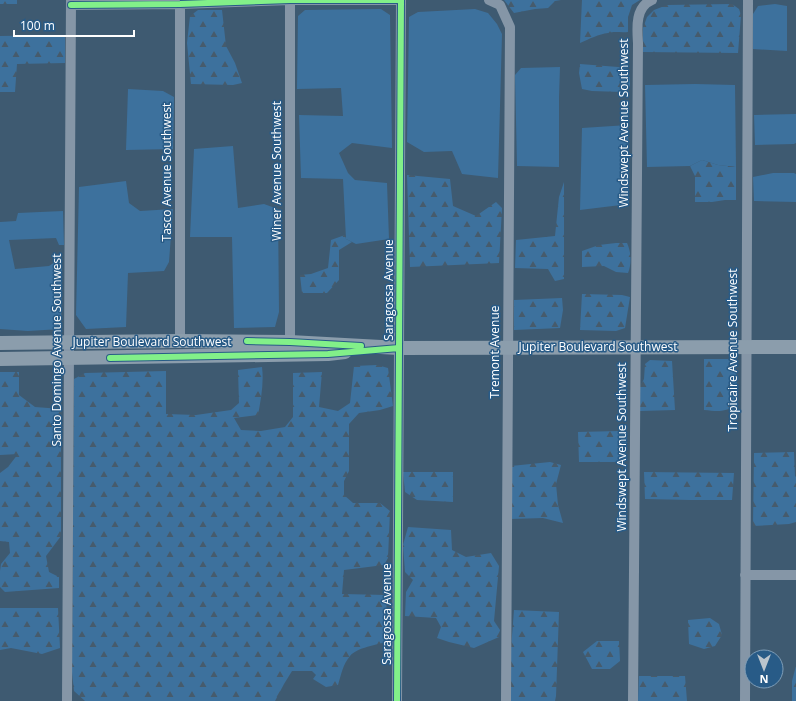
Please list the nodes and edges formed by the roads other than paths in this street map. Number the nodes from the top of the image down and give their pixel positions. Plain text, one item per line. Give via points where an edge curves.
1 (290, 0) edge
2 (401, 0) edge
3 (489, 0) edge
4 (652, 0) edge
5 (748, 0) edge
6 (71, 3) edge
7 (180, 4) junction
8 (180, 341) junction
9 (290, 342) junction
10 (0, 343) edge
11 (70, 343) junction
12 (746, 347) junction
13 (796, 347) edge
14 (399, 348) junction
15 (508, 348) junction
16 (636, 348) junction
17 (0, 359) edge
18 (70, 359) junction
19 (745, 575) junction
20 (796, 575) edge
21 (67, 701) edge
22 (397, 701) edge
23 (506, 701) edge
24 (633, 701) edge
25 (744, 701) edge

1 - 2 street
1 - 7 street
1 - 9 street, Winer Avenue Southwest
2 - 14 street, Saragossa Avenue
3 - 15 street, Tremont Avenue via 500,5 510,27
4 - 16 street, Windswept Avenue Southwest via 640,10 637,25
5 - 12 street, Tropicaire Avenue Southwest
6 - 7 street
6 - 11 street, Santo Domingo Avenue Southwest
7 - 8 street, Tasco Avenue Southwest
8 - 9 street, Jupiter Boulevard Southwest
8 - 11 street, Jupiter Boulevard Southwest
9 - 14 street, Jupiter Boulevard Southwest
10 - 11 street, Jupiter Boulevard Southwest
11 - 18 street, Santo Domingo Avenue Southwest
12 - 13 street, Jupiter Boulevard Southwest
12 - 16 street, Jupiter Boulevard Southwest
12 - 19 street, Tropicaire Avenue Southwest
14 - 15 street, Jupiter Boulevard Southwest
14 - 18 street, Jupiter Boulevard Southwest via 328,354
14 - 22 street, Saragossa Avenue
15 - 16 street, Jupiter Boulevard Southwest
15 - 23 street, Tremont Avenue
16 - 24 street, Windswept Avenue Southwest
17 - 18 street, Jupiter Boulevard Southwest
18 - 21 street, Santo Domingo Avenue Southwest
19 - 20 street
19 - 25 street, Tropicaire Avenue Southwest

